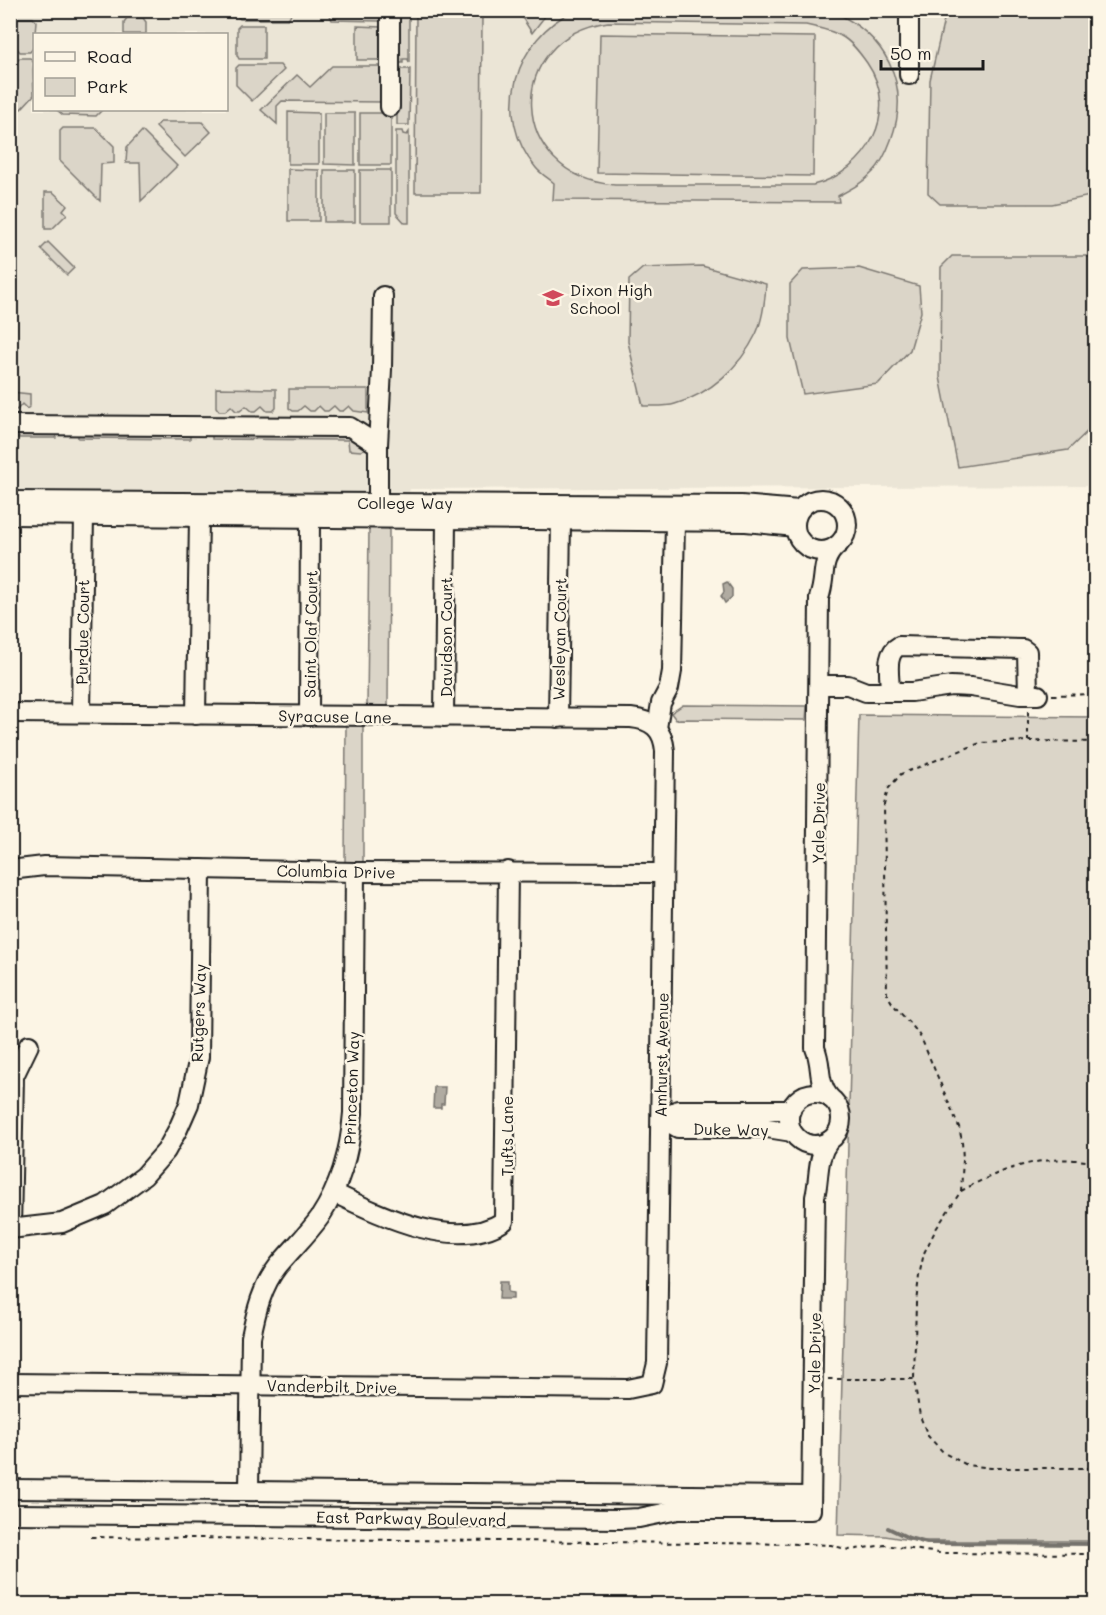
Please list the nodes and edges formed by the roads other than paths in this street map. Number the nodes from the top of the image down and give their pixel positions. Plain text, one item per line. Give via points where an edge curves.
1 (390, 10) edge
2 (909, 10) edge
3 (909, 75) dead end
4 (390, 107) dead end
5 (383, 296) dead end
6 (10, 425) edge
7 (378, 445) junction
8 (10, 501) edge
9 (378, 502) junction
10 (10, 515) edge
11 (84, 515) junction
12 (199, 517) junction
13 (310, 518) junction
14 (348, 518) junction
15 (446, 519) junction
16 (797, 519) junction
17 (561, 521) junction
18 (675, 522) junction
19 (806, 546) junction
20 (836, 546) junction
21 (819, 598) junction
22 (819, 685) junction
23 (890, 691) junction
24 (10, 712) edge
25 (81, 713) junction
26 (196, 715) junction
27 (309, 716) junction
28 (444, 717) junction
29 (558, 718) junction
30 (657, 728) junction
31 (201, 869) junction
32 (10, 870) edge
33 (508, 871) junction
34 (355, 872) junction
35 (663, 873) junction
36 (29, 1045) dead end
37 (815, 1048) junction
38 (830, 1098) junction
39 (795, 1105) junction
40 (660, 1118) junction
41 (795, 1135) junction
42 (830, 1141) junction
43 (334, 1193) junction
44 (815, 1197) junction
45 (11, 1229) edge
46 (10, 1383) edge
47 (652, 1384) joint
48 (250, 1385) junction
49 (10, 1489) edge
50 (249, 1491) junction
51 (811, 1503) junction
52 (10, 1514) edge

1 - 4 street
2 - 3 street
5 - 7 street
6 - 7 street via 350,427
7 - 9 street
8 - 9 street, College Way
9 - 14 street
9 - 16 street, College Way via 741,505
10 - 11 street, College Way
11 - 12 street, College Way
11 - 25 street, Purdue Court
12 - 13 street, College Way
12 - 26 street
13 - 14 street, College Way
13 - 27 street, Saint Olaf Court
14 - 15 street, College Way
15 - 17 street, College Way
15 - 28 street, Davidson Court
16 - 18 street, College Way
16 - 19 street via 800,541
16 - 20 street via 806,503 832,501 844,514 846,531
17 - 18 street, College Way
17 - 29 street, Wesleyan Court
18 - 30 street via 672,670
19 - 20 street via 820,551
19 - 21 street, Yale Drive via 813,558 813,584
20 - 21 street, Yale Drive via 826,558
21 - 22 street, Yale Drive
22 - 23 street via 848,686 866,692
22 - 37 street, Yale Drive
23 - 23 street via 889,657 893,649 904,645 949,646 1023,649 1027,652 1033,695 951,686
24 - 25 street, Syracuse Lane
25 - 26 street, Syracuse Lane
26 - 27 street, Syracuse Lane
27 - 28 street, Syracuse Lane
28 - 29 street, Syracuse Lane
29 - 30 street, Syracuse Lane via 642,720
30 - 35 street, Amhurst Avenue via 665,751
31 - 32 street, Columbia Drive via 44,866
31 - 34 street, Columbia Drive
31 - 45 street, Rutgers Way via 199,1057 189,1104 178,1130 144,1176 105,1205 62,1223
33 - 34 street, Columbia Drive
33 - 35 street, Columbia Drive
33 - 43 street, Tufts Lane via 504,1221 494,1228 459,1233 424,1229 377,1214
34 - 43 street, Princeton Way via 352,1121 344,1169
35 - 40 street, Amhurst Avenue
36 - 45 street via 14,1076
37 - 38 street, Yale Drive via 822,1084
37 - 39 street, Yale Drive via 806,1093
38 - 39 street via 814,1094
38 - 42 street via 840,1111 841,1120
39 - 40 street, Duke Way via 678,1110
39 - 41 street via 790,1123
40 - 41 street, Duke Way via 678,1128 767,1128
40 - 47 street, Amhurst Avenue via 657,1363
41 - 42 street via 814,1145
41 - 44 street, Yale Drive via 807,1151
42 - 44 street, Yale Drive via 819,1159
43 - 48 street, Princeton Way via 319,1218 277,1267 261,1297 251,1338
44 - 51 street, Yale Drive
46 - 48 street, Vanderbilt Drive
47 - 48 street, Vanderbilt Drive via 628,1389
48 - 50 street, Princeton Way
49 - 50 street, East Parkway Boulevard
50 - 51 street, East Parkway Boulevard
51 - 52 street, East Parkway Boulevard via 678,1510 621,1519

